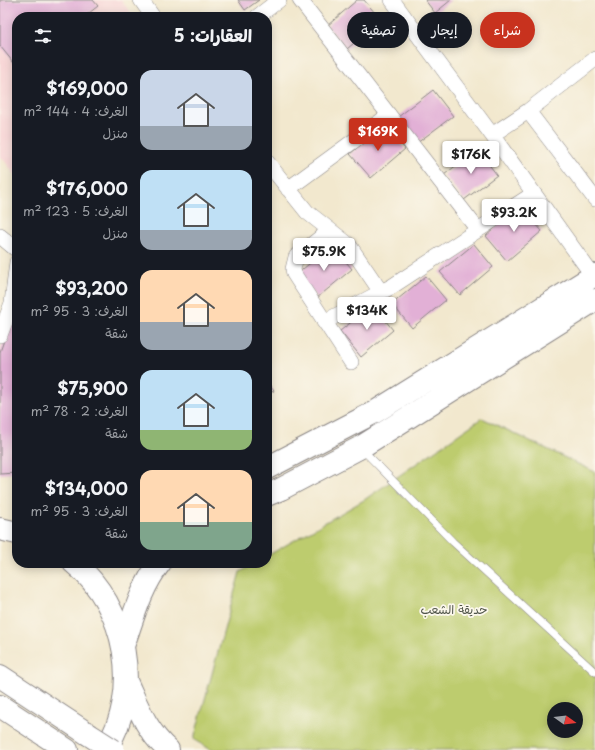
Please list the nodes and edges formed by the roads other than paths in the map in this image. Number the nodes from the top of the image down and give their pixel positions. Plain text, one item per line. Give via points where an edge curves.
1 (140, 0) edge
2 (279, 0) edge
3 (300, 0) edge
4 (392, 0) edge
5 (149, 12) edge
6 (263, 12) edge
7 (595, 59) edge
8 (528, 111) junction
9 (389, 115) junction
10 (492, 135) junction
11 (272, 168) edge
12 (288, 189) junction
13 (533, 194) junction
14 (595, 199) edge
15 (330, 230) junction
16 (478, 230) junction
17 (0, 236) edge
18 (12, 246) edge
19 (594, 275) edge
20 (12, 291) edge
21 (380, 292) junction
22 (595, 300) edge
23 (10, 302) edge
24 (324, 322) junction
25 (0, 335) edge
26 (351, 362) dead end
27 (361, 447) junction
28 (272, 465) edge
29 (272, 493) edge
30 (80, 568) edge
31 (156, 568) edge
32 (123, 646) junction
33 (595, 672) edge
34 (0, 676) edge
35 (126, 681) junction
36 (0, 706) edge
37 (67, 750) edge
38 (105, 750) edge
39 (113, 750) edge
40 (168, 750) edge

1 - 5 street
2 - 6 street
3 - 9 street
4 - 10 street
7 - 8 street
8 - 10 street
8 - 14 street
9 - 12 street
9 - 16 street
10 - 13 street
11 - 12 street
12 - 15 street via 307,212
13 - 16 street
13 - 19 street
15 - 21 street via 349,245
15 - 24 street via 296,257 293,269
16 - 21 street
17 - 18 street
19 - 28 main road via 375,412
20 - 23 street
21 - 24 street
22 - 27 main road
23 - 25 street
24 - 26 street
27 - 29 main road
27 - 33 lane via 453,542
30 - 32 main road via 101,592 115,618
31 - 32 main road via 141,597
32 - 35 main road
34 - 39 main road, bridge
35 - 38 main road via 117,725
35 - 40 main road via 149,730
36 - 37 main road

